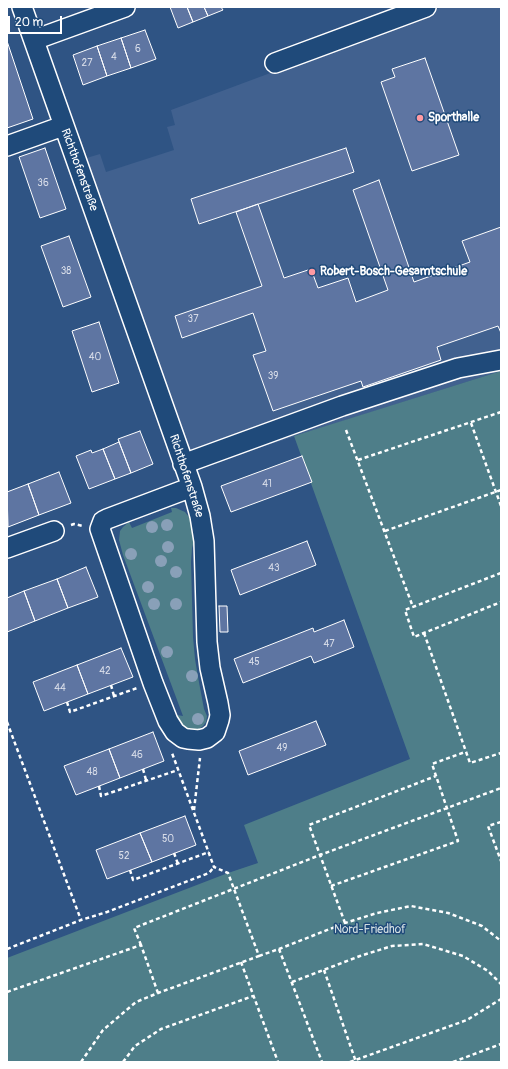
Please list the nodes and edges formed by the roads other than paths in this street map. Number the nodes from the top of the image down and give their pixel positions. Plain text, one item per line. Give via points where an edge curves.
1 (22, 7) edge
2 (125, 7) edge
3 (426, 7) edge
4 (34, 40) junction
5 (275, 62) dead end
6 (63, 126) junction
7 (7, 146) edge
8 (501, 360) edge
9 (183, 464) junction
10 (192, 487) junction
11 (54, 532) road end
12 (7, 548) edge

1 - 4 street, Richthofenstraße
2 - 4 street
3 - 5 street
4 - 6 street, Richthofenstraße
6 - 7 street
6 - 9 street, Richthofenstraße
8 - 9 street via 458,368 342,406
9 - 10 street, Richthofenstraße
10 - 10 street, Richthofenstraße via 107,519 103,521 100,529 168,721 183,738 203,739 215,732 220,715 207,642 204,541
11 - 12 street

